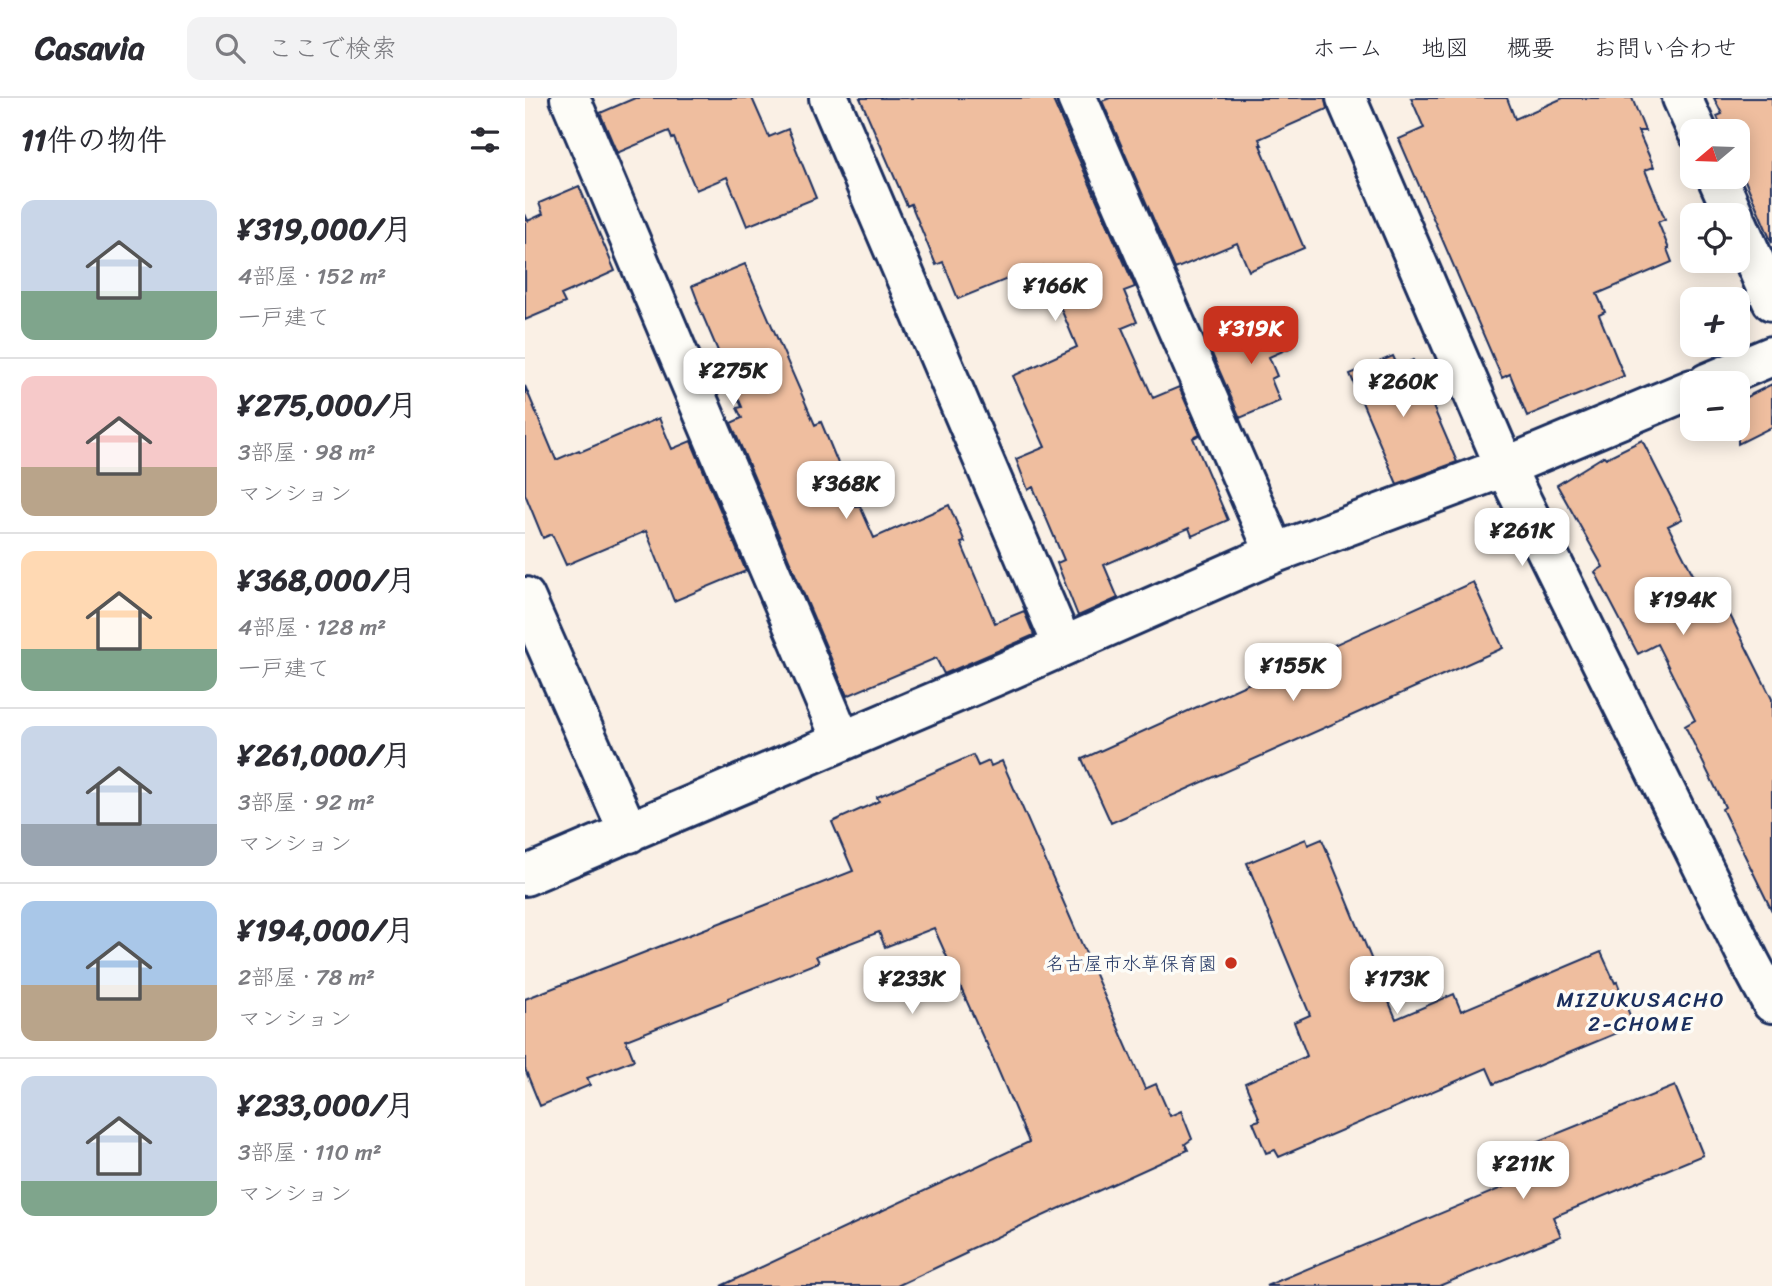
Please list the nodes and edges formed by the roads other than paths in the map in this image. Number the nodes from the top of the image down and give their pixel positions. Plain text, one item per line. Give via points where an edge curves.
1 (570, 98) edge
2 (829, 98) edge
3 (1077, 98) edge
4 (1346, 98) edge
5 (1682, 98) edge
6 (1692, 119) edge
7 (1750, 251) edge
8 (1772, 301) edge
9 (1772, 356) edge
10 (1736, 371) edge
11 (1680, 395) edge
12 (1505, 467) junction
13 (1275, 553) junction
14 (525, 597) edge
15 (1063, 646) junction
16 (842, 741) junction
17 (629, 833) junction
18 (525, 876) edge
19 (1772, 1003) edge

1 - 16 street
2 - 15 street
3 - 13 street
4 - 12 street
5 - 6 street
7 - 8 street
9 - 10 street
11 - 12 street
12 - 13 street
12 - 19 street
13 - 15 street
14 - 17 street
15 - 16 street
16 - 17 street
17 - 18 street

